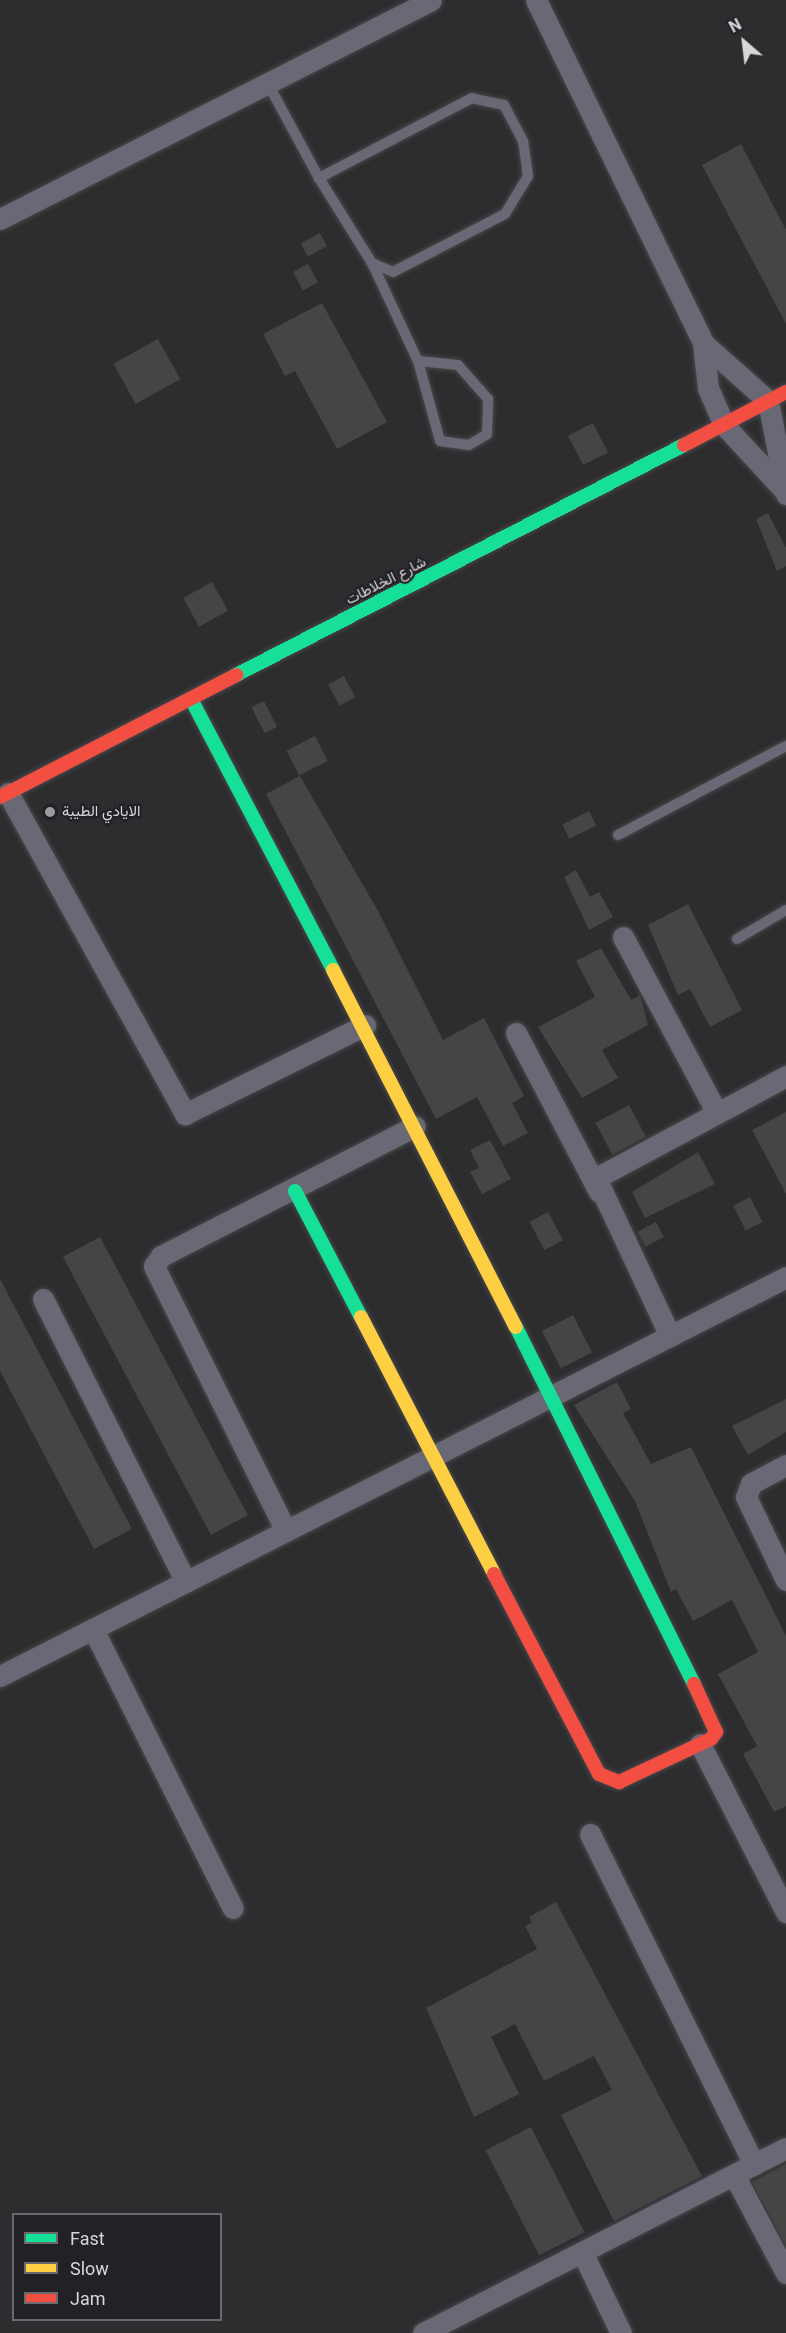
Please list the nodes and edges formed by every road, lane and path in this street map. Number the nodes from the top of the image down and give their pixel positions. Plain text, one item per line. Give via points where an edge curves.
1 (431, 0) edge
2 (536, 0) edge
3 (267, 82) junction
4 (319, 178) junction
5 (0, 219) edge
6 (372, 263) junction
7 (703, 343) junction
8 (418, 361) junction
9 (777, 397) edge
10 (723, 425) junction
11 (785, 492) edge
12 (191, 699) junction
13 (786, 746) edge
14 (4, 795) edge
15 (618, 835) dead end
16 (786, 910) edge
17 (623, 937) dead end
18 (737, 939) dead end
19 (365, 1025) junction
20 (516, 1034) dead end
21 (786, 1076) edge
22 (716, 1111) junction
23 (415, 1126) junction
24 (295, 1191) junction
25 (599, 1192) junction
26 (786, 1277) edge
27 (43, 1299) dead end
28 (670, 1336) junction
29 (549, 1397) junction
30 (434, 1456) junction
31 (786, 1465) edge
32 (286, 1531) junction
33 (786, 1580) edge
34 (186, 1582) junction
35 (93, 1629) junction
36 (0, 1676) edge
37 (700, 1744) junction
38 (590, 1834) dead end
39 (233, 1908) dead end
40 (786, 1911) edge
41 (786, 2148) edge
42 (754, 2165) junction
43 (734, 2175) junction
44 (582, 2252) junction
45 (786, 2272) edge
46 (423, 2333) edge
47 (621, 2333) edge

1 - 3 street
2 - 7 street
3 - 4 lane
3 - 5 street
4 - 6 lane
4 - 6 lane via 442,109 472,98 504,105 523,141 528,177 505,214 393,272
6 - 8 lane
7 - 9 street
7 - 10 street via 708,388
8 - 8 lane via 440,441 469,445 487,434 488,399 458,365
9 - 10 street, شارع الخلاطات
9 - 11 street
10 - 11 street
10 - 12 street, شارع الخلاطات
12 - 14 street, شارع الخلاطات
12 - 19 street
13 - 15 lane
14 - 19 street via 180,1111 198,1110
16 - 18 lane
17 - 22 street
19 - 23 street
20 - 25 street
21 - 22 street
22 - 25 street via 606,1168 596,1178
23 - 24 street
23 - 29 street
24 - 30 street
24 - 32 street via 161,1256 154,1266
25 - 28 street
26 - 28 street
27 - 34 street
28 - 29 street
29 - 30 street
29 - 37 street via 714,1724 715,1736
30 - 32 street
30 - 37 street via 604,1780 631,1778
31 - 33 street via 751,1484 746,1497
32 - 34 street
34 - 35 street
35 - 36 street
35 - 39 street
37 - 40 street
38 - 42 street
41 - 42 street
42 - 43 street
43 - 44 street
43 - 45 street
44 - 46 street
44 - 47 street

